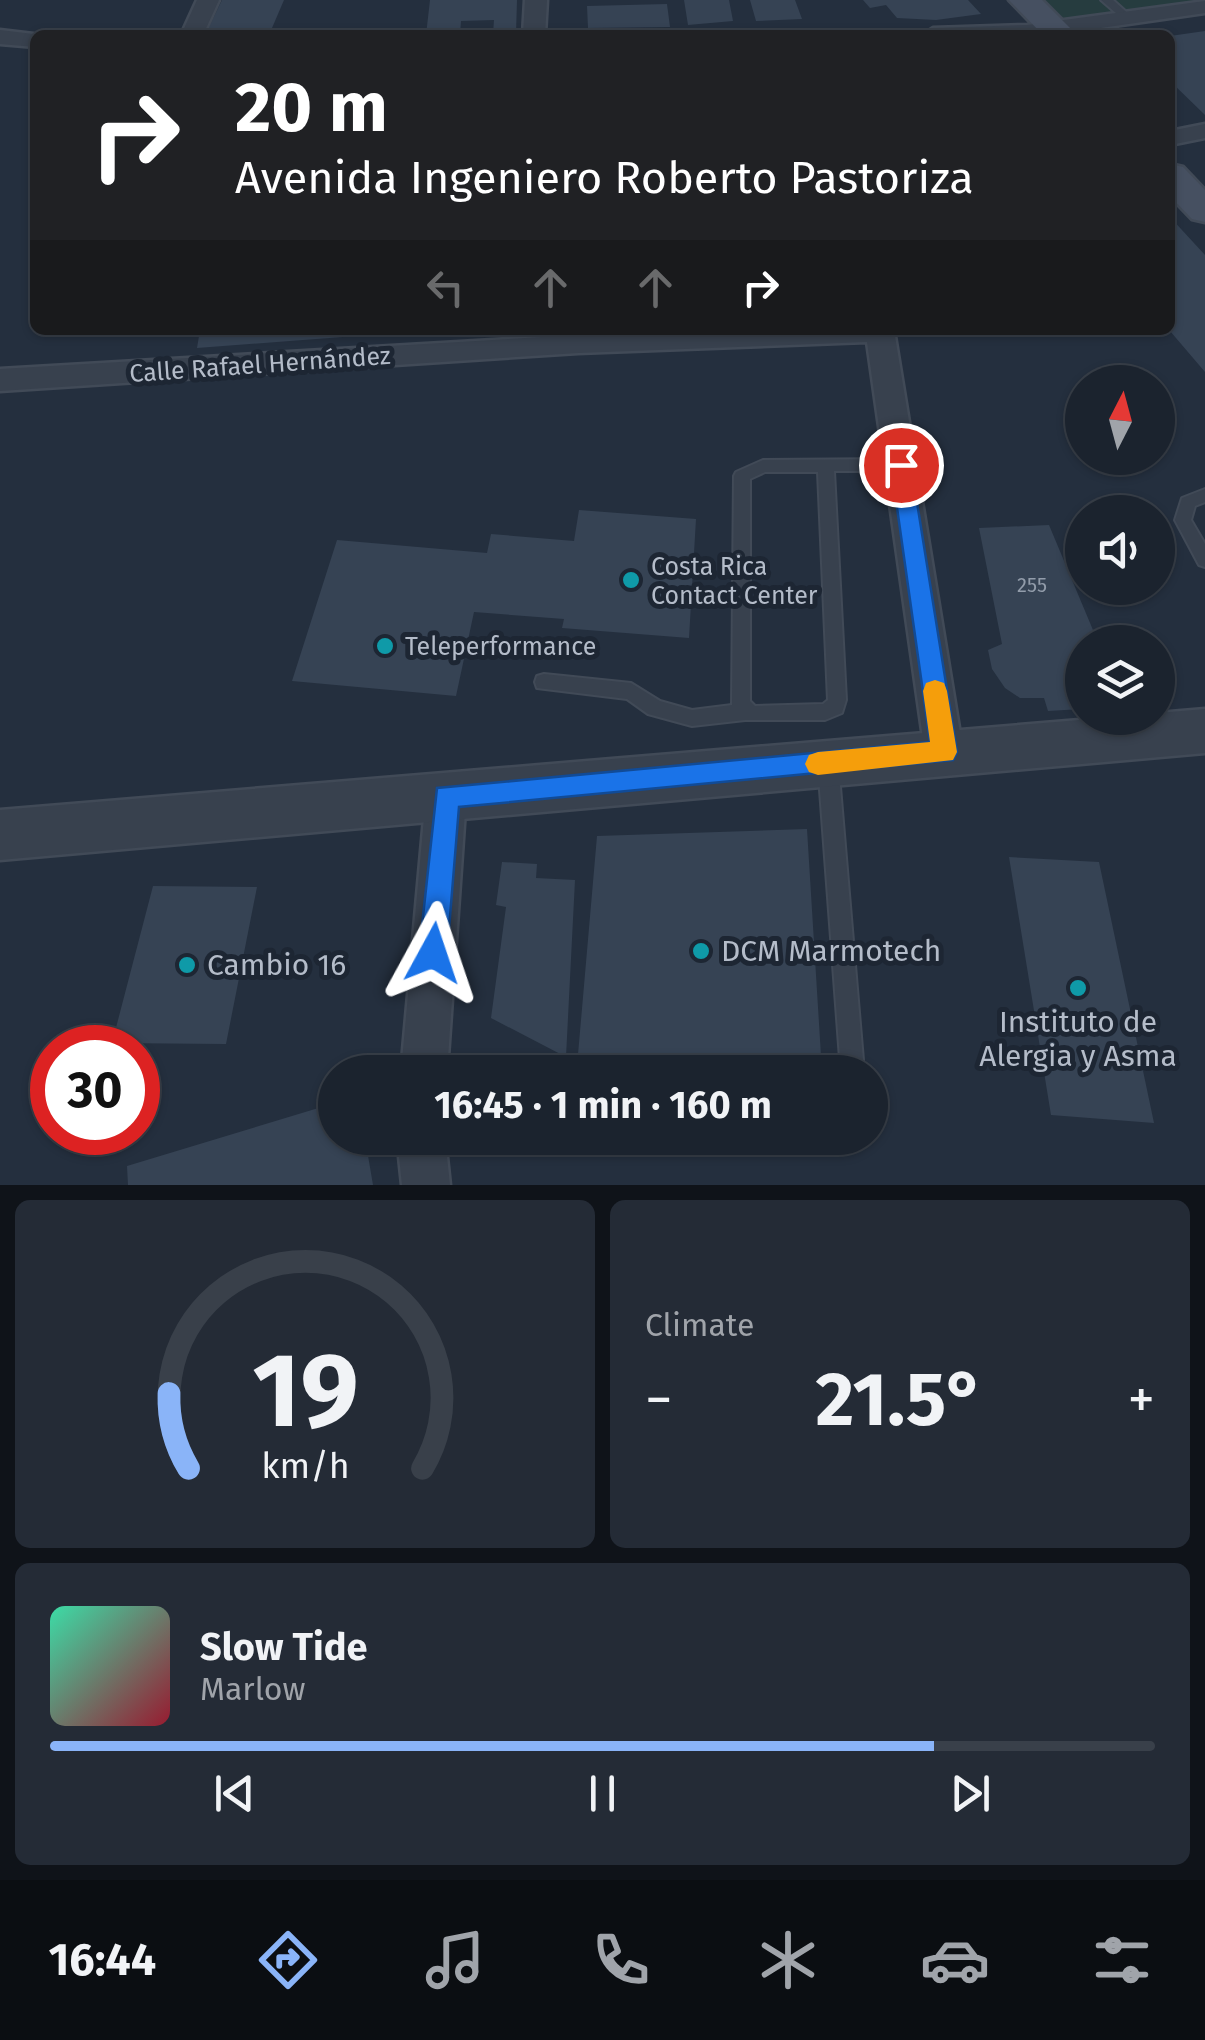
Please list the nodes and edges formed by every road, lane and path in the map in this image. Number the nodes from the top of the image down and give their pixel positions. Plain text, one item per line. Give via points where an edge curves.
1 (208, 0) edge
2 (536, 0) edge
3 (992, 0) edge
4 (1024, 0) edge
5 (1106, 0) edge
6 (1192, 6) edge
7 (1128, 18) junction
8 (194, 30) edge
9 (534, 30) edge
10 (1038, 30) edge
11 (1041, 30) edge
12 (1060, 30) edge
13 (0, 38) edge
14 (30, 40) edge
15 (1205, 132) edge
16 (1175, 137) edge
17 (1175, 143) edge
18 (1205, 174) edge
19 (1175, 180) edge
20 (1205, 211) edge
21 (787, 335) edge
22 (881, 335) edge
23 (0, 380) edge
24 (901, 465) junction
25 (826, 466) junction
26 (1205, 495) edge
27 (1205, 560) edge
28 (544, 682) dead end
29 (745, 712) junction
30 (1205, 731) edge
31 (944, 752) junction
32 (828, 763) junction
33 (446, 796) junction
34 (0, 835) edge
35 (425, 1055) edge
36 (852, 1055) edge
37 (422, 1155) edge
38 (426, 1185) edge

1 - 8 street
2 - 9 street
3 - 10 main road
4 - 11 main road
5 - 7 lane
6 - 7 street
7 - 12 street
13 - 14 street
15 - 16 street
17 - 18 main road
19 - 20 main road
21 - 23 street, Calle Rafael Hernández
22 - 24 street
24 - 25 lane
24 - 31 street
25 - 29 lane via 763,466 742,476
25 - 29 lane via 837,700 825,712
26 - 27 lane via 1188,502 1183,520
28 - 29 lane via 631,691 655,708 692,718
30 - 31 street
31 - 32 street
32 - 33 street
32 - 36 lane
33 - 34 street
33 - 35 street
37 - 38 street

